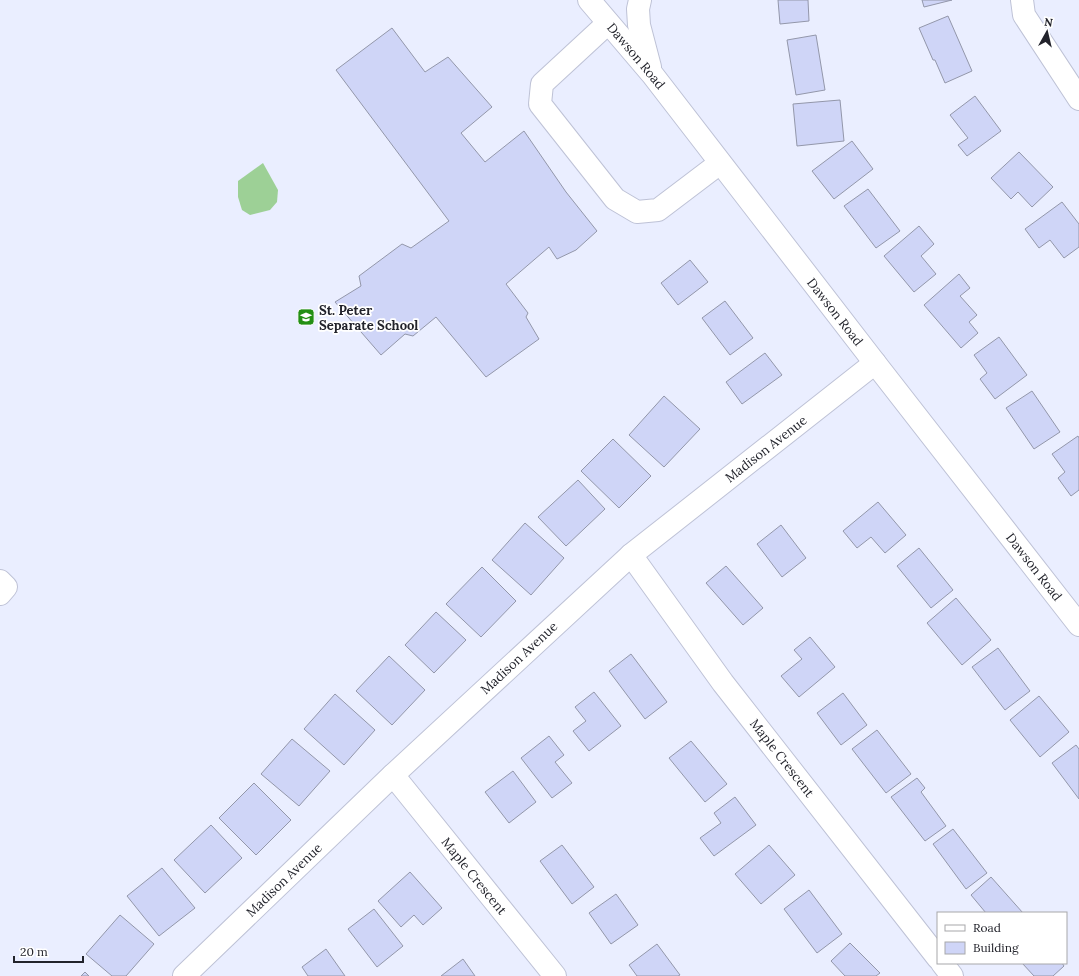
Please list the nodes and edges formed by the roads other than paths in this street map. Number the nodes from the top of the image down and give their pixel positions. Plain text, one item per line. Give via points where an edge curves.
1 (640, 0) edge
2 (1022, 0) edge
3 (593, 1) edge
4 (608, 23) junction
5 (652, 74) junction
6 (1079, 99) edge
7 (720, 163) junction
8 (875, 363) junction
9 (631, 555) junction
10 (0, 581) edge
11 (0, 594) edge
12 (1079, 625) edge
13 (393, 775) junction
14 (937, 957) edge
15 (943, 964) edge
16 (193, 973) edge
17 (556, 976) edge
18 (952, 976) edge

1 - 5 street via 639,25
2 - 6 street via 1024,15
3 - 4 street, Dawson Road
4 - 5 street, Dawson Road
4 - 7 street via 542,84 540,104 614,199 637,212 658,210
5 - 7 street, Dawson Road
7 - 8 street, Dawson Road
8 - 9 street, Madison Avenue
8 - 12 street, Dawson Road
9 - 13 street, Madison Avenue
9 - 14 street, Maple Crescent via 723,683
10 - 11 street via 6,587
13 - 16 street, Madison Avenue
13 - 17 street, Maple Crescent
15 - 18 street

